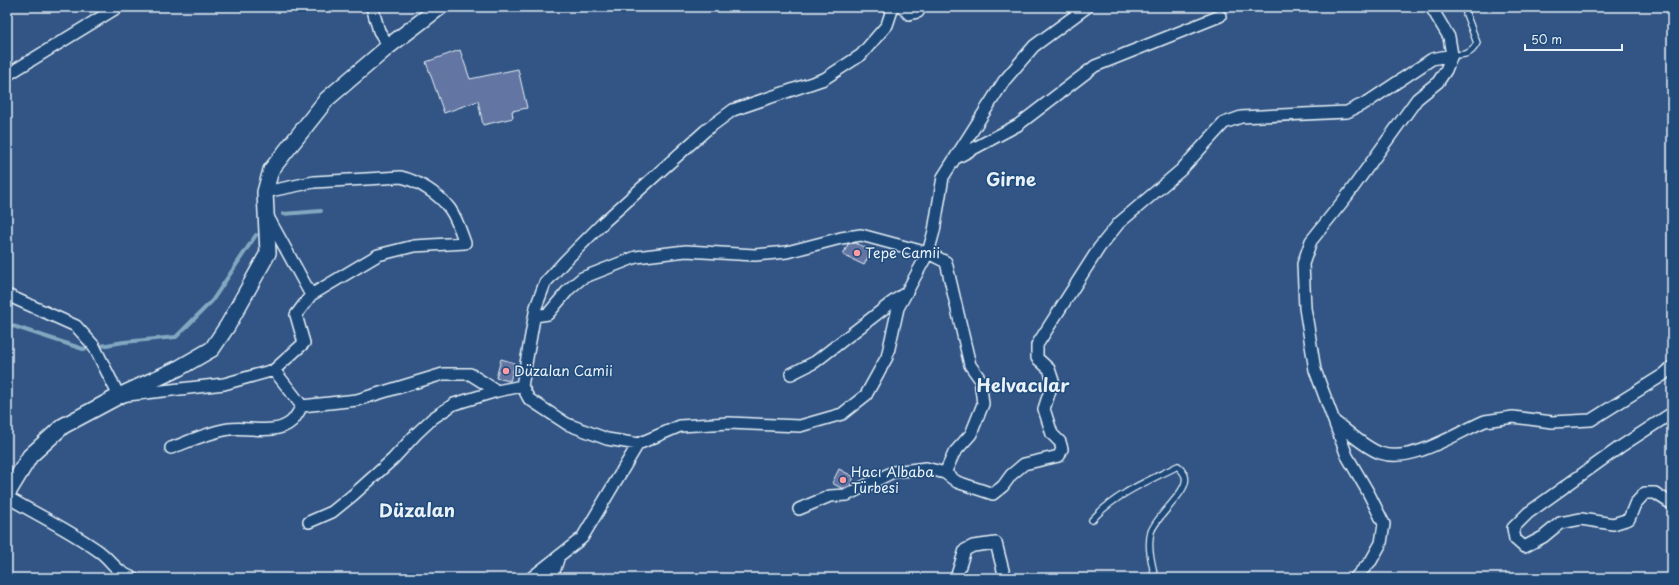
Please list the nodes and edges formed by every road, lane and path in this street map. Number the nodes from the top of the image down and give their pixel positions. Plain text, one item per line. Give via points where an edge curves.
1 (118, 7) edge
2 (372, 7) edge
3 (440, 7) edge
4 (893, 7) edge
5 (902, 7) edge
6 (921, 7) edge
7 (1087, 7) edge
8 (1432, 7) edge
9 (1468, 7) edge
10 (1220, 16) dead end
11 (389, 46) junction
12 (1452, 55) junction
13 (7, 75) edge
14 (955, 158) junction
15 (265, 192) junction
16 (267, 215) junction
17 (928, 253) junction
18 (905, 294) junction
19 (7, 295) edge
20 (311, 295) junction
21 (534, 316) junction
22 (1672, 367) edge
23 (274, 370) junction
24 (791, 374) dead end
25 (522, 386) junction
26 (497, 391) junction
27 (119, 396) junction
28 (302, 406) junction
29 (1672, 413) edge
30 (1334, 422) junction
31 (638, 444) junction
32 (171, 448) dead end
33 (945, 473) junction
34 (9, 488) edge
35 (1672, 504) edge
36 (799, 509) dead end
37 (1092, 520) dead end
38 (309, 522) dead end
39 (559, 556) junction
40 (554, 577) edge
41 (133, 578) edge
42 (531, 578) edge
43 (956, 578) edge
44 (1006, 578) edge
45 (1155, 578) edge
46 (1355, 578) edge

1 - 13 street
2 - 11 street via 379,31
3 - 11 street
4 - 21 street via 887,25 861,55 824,80 733,110 706,130 605,221 565,261 545,284
5 - 6 street via 909,14 918,12
7 - 14 street via 1034,46 1004,81
8 - 12 street via 1449,36
9 - 12 lane via 1466,14 1477,43 1466,55
10 - 14 street via 1095,66 1018,125
11 - 15 street via 327,99 271,170
12 - 30 street via 1438,82 1417,98 1347,196 1311,241 1303,264 1305,308 1314,370
12 - 33 street via 1432,59 1369,101 1347,112 1240,117 1224,123 1181,170 1119,223 1098,248 1037,345 1037,358 1049,369 1053,381 1044,409 1052,434 1060,442 1062,449 1059,456 1024,464 993,494 958,482
14 - 17 street via 943,177
15 - 16 street
15 - 20 street via 314,182 401,177 412,180 435,195 450,209 465,243 414,246 378,255
16 - 20 street
16 - 27 street via 268,253 212,349 179,368
17 - 18 street
17 - 21 street via 861,235 787,252 760,255 686,251 636,257 582,278 568,289 548,314
17 - 33 street via 946,262 970,365 980,379 983,404 971,434 954,454
18 - 24 street via 815,362
18 - 31 street via 898,308 887,357 866,395 842,414 800,426 729,423 680,426
19 - 27 street via 76,326 94,346
20 - 23 street via 296,315 304,343
21 - 25 street
22 - 30 street via 1591,420 1563,422 1513,417 1496,419 1404,456 1379,453
23 - 27 street via 224,384
23 - 28 street
25 - 26 street
25 - 31 street via 529,399 567,424 607,439
26 - 28 street via 470,374 443,374 358,400
26 - 38 street via 454,404 433,418 353,495 332,512
27 - 34 street via 63,426 30,456
28 - 32 street via 285,426 231,428
29 - 35 street via 1528,513 1513,528 1515,539 1524,547 1543,537 1560,523 1581,518 1613,524 1629,520 1635,504 1645,493 1655,493
30 - 46 street via 1347,456 1384,524 1381,543 1371,561
31 - 39 street via 582,538
33 - 36 street via 926,468 893,472 847,495 830,496
34 - 41 street via 55,524 101,553 120,573
37 - 45 lane via 1105,505 1178,466 1185,475 1185,485 1158,518 1151,534 1150,549
39 - 40 street
39 - 42 street
43 - 44 street via 965,550 973,546 996,543

